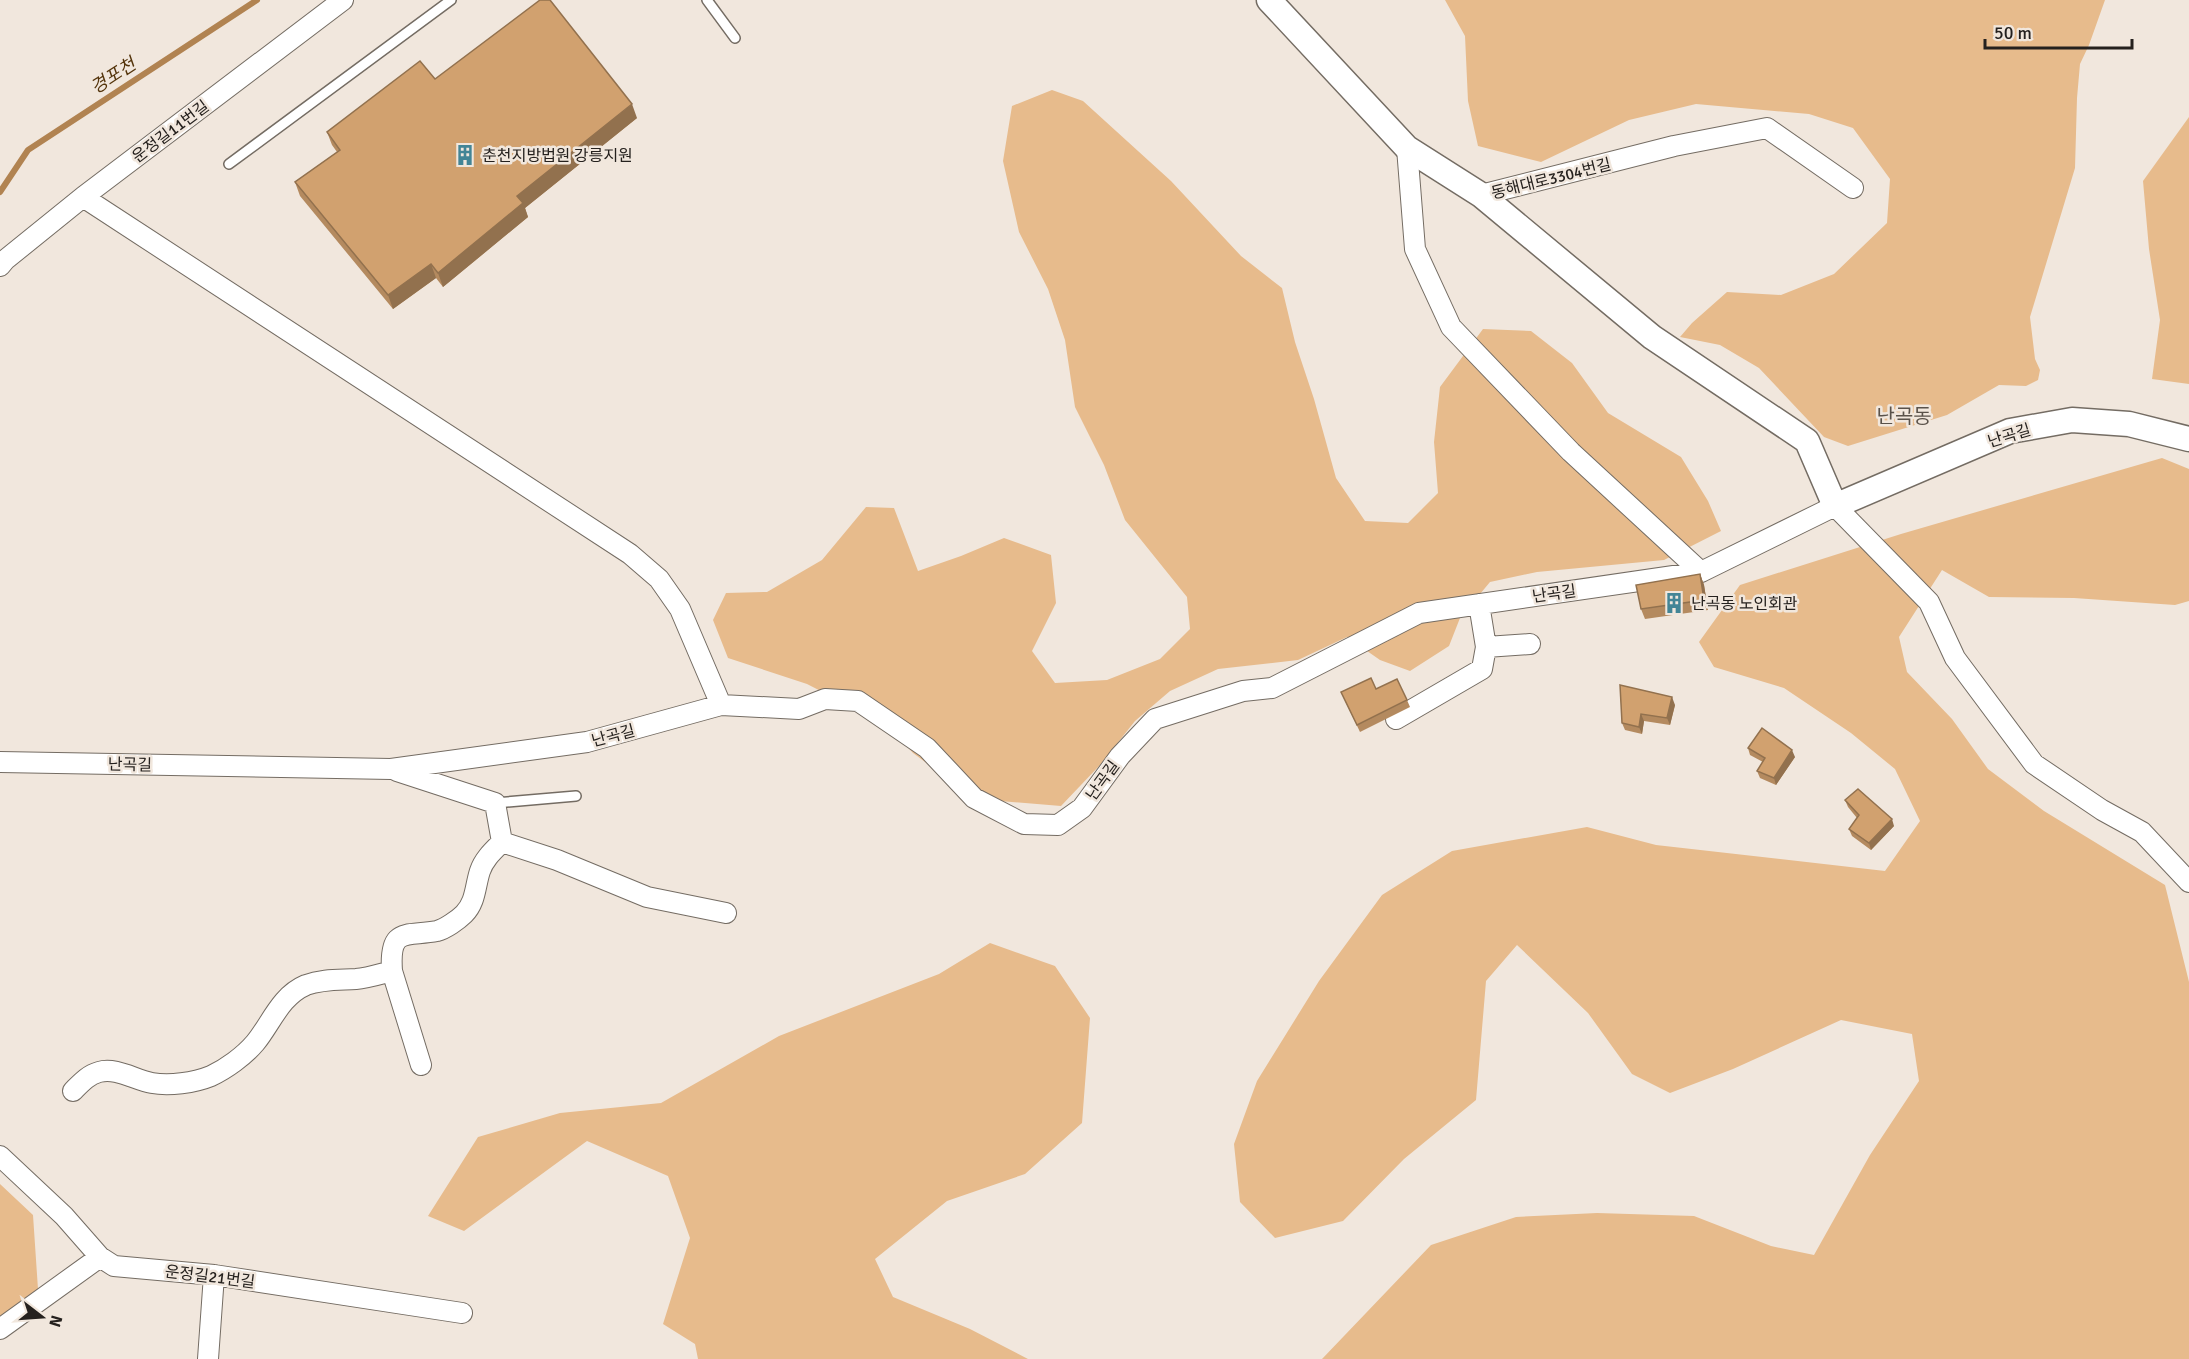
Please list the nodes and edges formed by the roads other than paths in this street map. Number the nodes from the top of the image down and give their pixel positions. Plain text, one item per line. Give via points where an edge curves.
1 (344, 0) edge
2 (451, 0) edge
3 (707, 0) edge
4 (1269, 0) edge
5 (735, 38) dead end
6 (1407, 148) junction
7 (229, 165) dead end
8 (1853, 188) dead end
9 (1481, 195) junction
10 (83, 197) junction
11 (0, 266) edge
12 (2189, 439) edge
13 (1835, 506) junction
14 (1701, 572) junction
15 (1479, 604) junction
16 (1530, 644) dead end
17 (1486, 647) junction
18 (721, 705) junction
19 (1396, 719) dead end
20 (0, 762) edge
21 (391, 769) junction
22 (576, 796) dead end
23 (495, 803) junction
24 (502, 842) junction
25 (2189, 882) edge
26 (726, 913) dead end
27 (392, 971) junction
28 (421, 1065) dead end
29 (73, 1091) dead end
30 (0, 1156) edge
31 (100, 1257) junction
32 (214, 1275) junction
33 (462, 1313) dead end
34 (0, 1329) edge
35 (208, 1359) edge

1 - 10 street, 운정길11번길
2 - 7 lane
3 - 5 lane
4 - 6 street, 동해대로3304번길
6 - 9 street, 동해대로3304번길
6 - 14 street via 1415,249 1451,327 1571,452
8 - 9 street, 동해대로3304번길 via 1767,128 1674,146
9 - 13 street via 1652,337 1807,441
10 - 11 street, 운정길11번길
10 - 18 street via 630,554 659,579 680,609
12 - 13 street, 난곡길 via 2129,424 2072,420 2020,429
13 - 14 street, 난곡길
13 - 25 street via 1929,602 1955,658 2034,764 2142,832
14 - 15 street, 난곡길
15 - 17 street
15 - 18 street, 난곡길 via 1419,613 1272,688 1243,691 1155,719 1120,756 1082,808 1058,825 1024,824 974,798 927,748 858,701 825,699 799,709
16 - 17 street
17 - 19 street via 1482,669
18 - 21 street, 난곡길 via 587,742
20 - 21 street, 난곡길
21 - 23 street
22 - 23 lane
23 - 24 street
24 - 26 street via 647,897
24 - 27 street via 487,857 472,904 464,915 439,931 402,935 395,943
27 - 28 street
27 - 29 street via 305,986 289,997 239,1058 210,1076 176,1084 100,1072 86,1078
30 - 31 street, 운정길21번길 via 64,1216
31 - 32 street, 운정길21번길 via 114,1266
31 - 34 street
32 - 33 street, 운정길21번길
32 - 35 street

